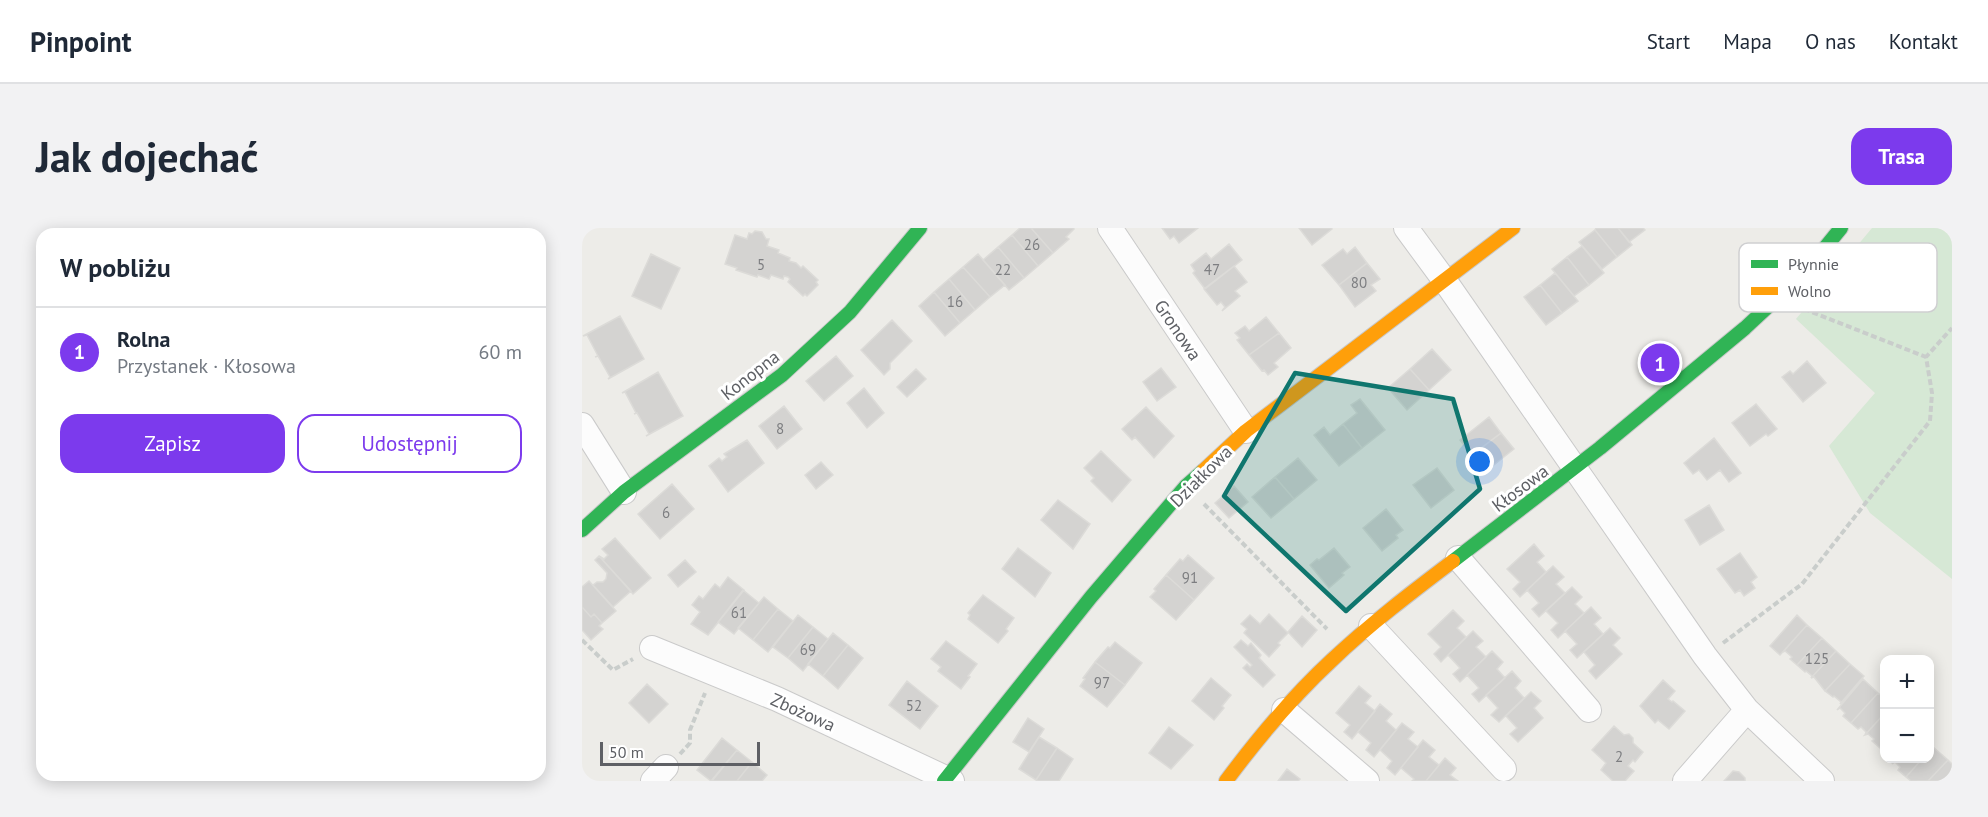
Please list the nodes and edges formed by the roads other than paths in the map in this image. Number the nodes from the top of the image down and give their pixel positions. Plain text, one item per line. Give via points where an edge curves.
1 (920, 228) edge
2 (1110, 228) edge
3 (1406, 228) edge
4 (1513, 228) edge
5 (1841, 228) edge
6 (1830, 243) edge
7 (1445, 281) junction
8 (1763, 312) edge
9 (582, 425) edge
10 (1246, 431) junction
11 (1575, 469) junction
12 (624, 492) junction
13 (582, 530) edge
14 (1458, 558) junction
15 (1371, 626) junction
16 (652, 648) road end
17 (1284, 710) junction
18 (1589, 710) dead end
19 (1747, 710) junction
20 (1504, 769) dead end
21 (947, 780) edge
22 (1226, 781) edge
23 (1367, 781) edge
24 (1685, 781) edge
25 (1822, 781) edge

1 - 12 street, Konopna via 850,312 782,375
2 - 10 street, Gronowa
3 - 7 street
4 - 7 street, Działkowa
5 - 6 street, Kłosowa
7 - 10 street, Działkowa
7 - 11 street
8 - 11 street, Kłosowa
9 - 12 street
10 - 21 street, Działkowa via 1186,486 1091,597
11 - 14 street, Kłosowa
11 - 19 street
12 - 13 street, Konopna
14 - 15 street, Kłosowa
14 - 18 street
15 - 17 street, Kłosowa
15 - 20 street
16 - 21 street, Zbożowa via 777,699
17 - 22 street, Kłosowa
17 - 23 street
19 - 24 street
19 - 25 street

